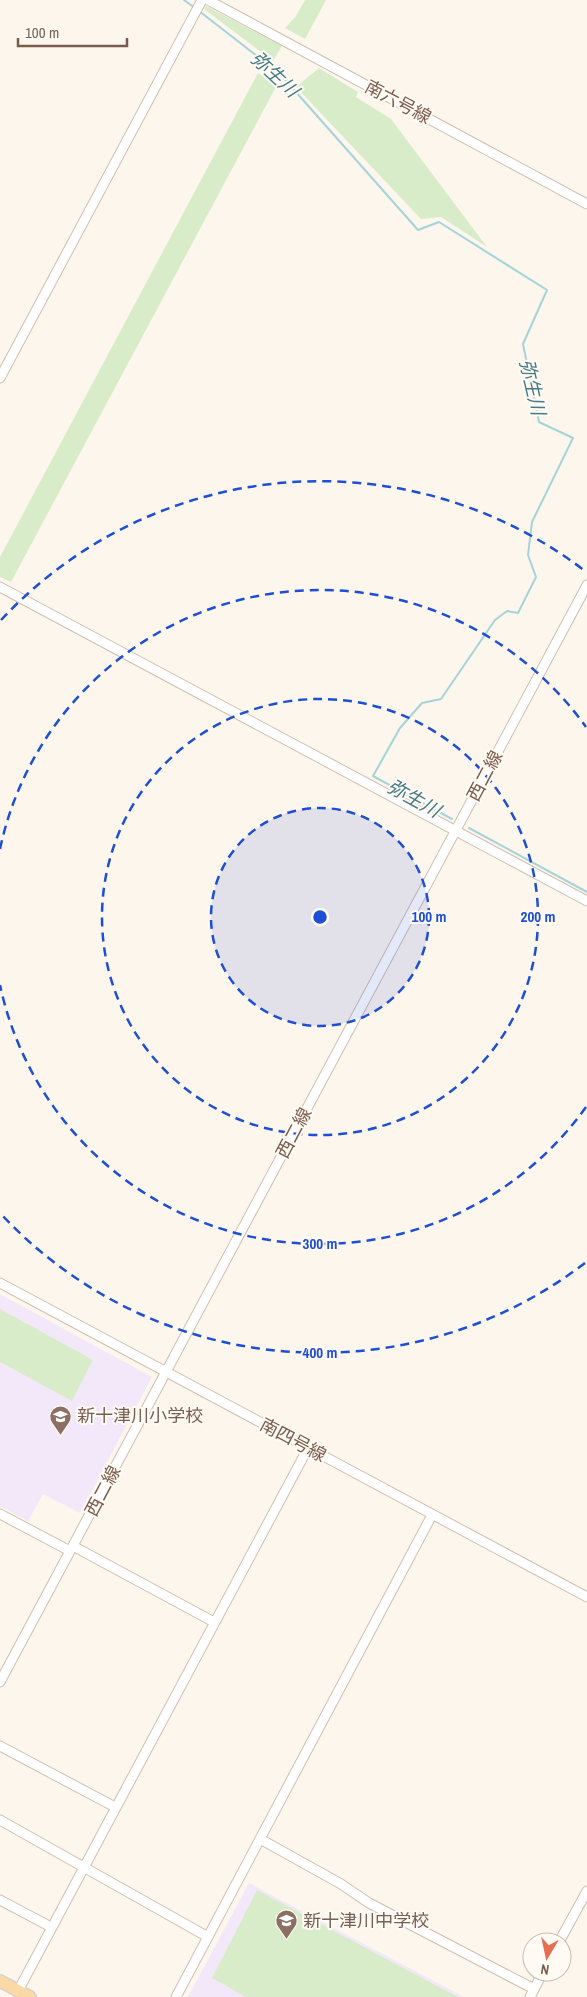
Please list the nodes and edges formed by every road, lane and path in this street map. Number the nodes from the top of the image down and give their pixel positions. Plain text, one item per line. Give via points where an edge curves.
1 (203, 1) edge
2 (587, 204) edge
3 (0, 378) edge
4 (587, 585) edge
5 (0, 587) edge
6 (456, 830) junction
7 (587, 901) edge
8 (0, 1283) edge
9 (166, 1372) junction
10 (308, 1448) junction
11 (0, 1514) edge
12 (432, 1515) junction
13 (72, 1549) junction
14 (587, 1597) edge
15 (214, 1622) junction
16 (0, 1682) edge
17 (0, 1746) edge
18 (115, 1807) junction
19 (0, 1820) edge
20 (262, 1840) junction
21 (84, 1866) junction
22 (587, 1890) edge
23 (0, 1900) edge
24 (51, 1927) junction
25 (565, 1932) edge
26 (208, 1937) junction
27 (0, 1981) edge
28 (18, 1991) junction
29 (532, 1993) edge
30 (30, 1997) edge
31 (176, 1997) edge

1 - 2 street, 南六号線
1 - 3 street
4 - 6 street, 西二線
5 - 6 street
6 - 7 street
6 - 9 street, 西二線
8 - 9 street, 南四号線
9 - 10 street, 南四号線
9 - 13 street, 西二線
10 - 12 street, 南四号線
10 - 15 street
11 - 13 street
12 - 14 street, 南四号線
12 - 20 street
13 - 15 street
13 - 16 street, 西二線
15 - 18 street
17 - 18 street
18 - 21 street
19 - 21 street
20 - 26 street
20 - 29 street
21 - 24 street
21 - 26 street
22 - 25 street
23 - 24 street
24 - 28 street
26 - 31 street
27 - 28 main road
28 - 30 main road

